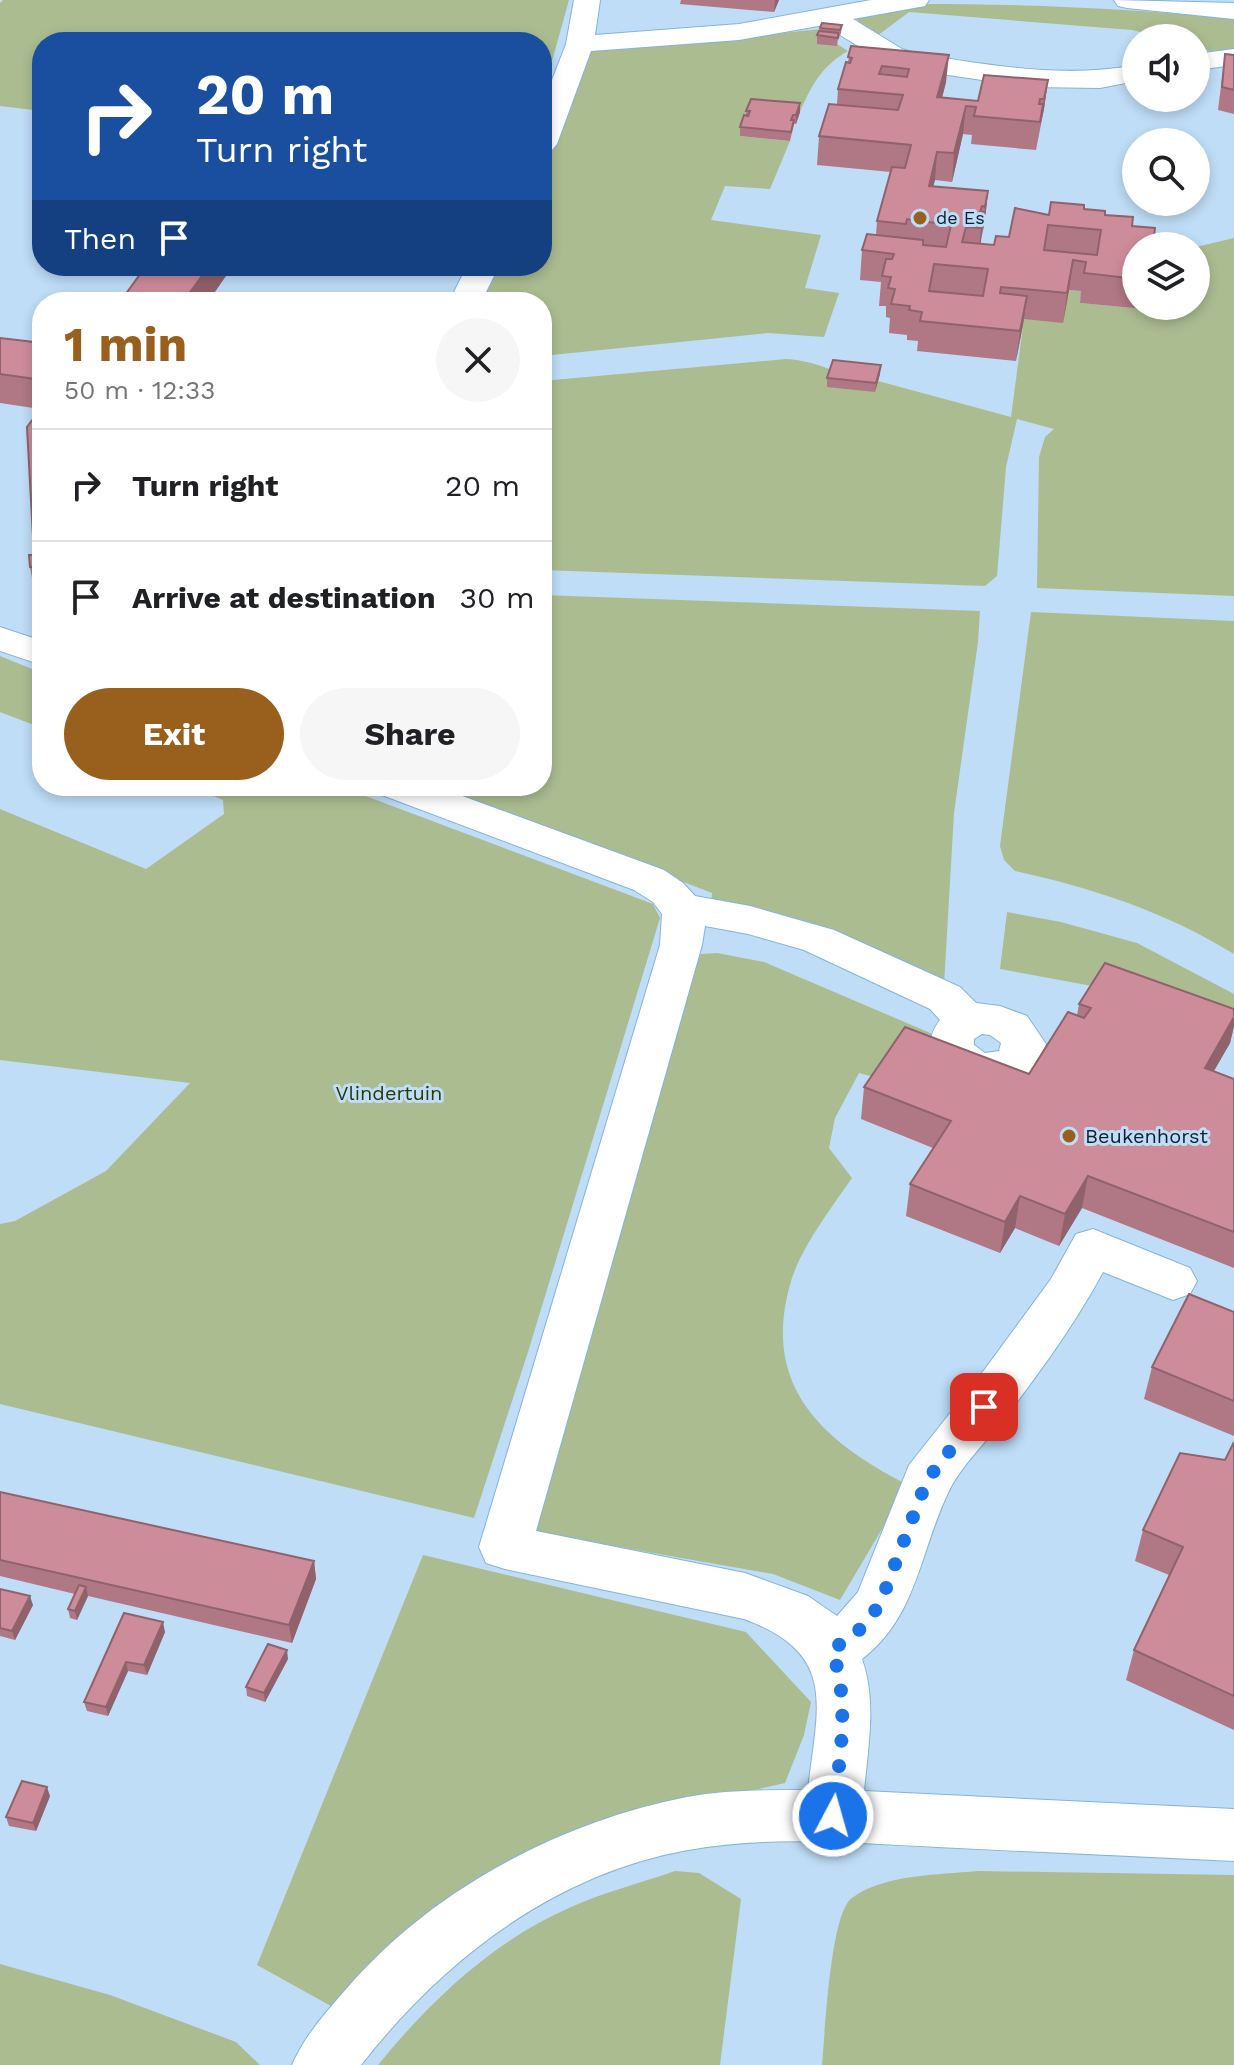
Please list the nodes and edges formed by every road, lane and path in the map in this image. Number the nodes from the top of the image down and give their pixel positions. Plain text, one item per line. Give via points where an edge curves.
1 (587, 0) edge
2 (916, 0) edge
3 (1127, 0) edge
4 (1234, 11) edge
5 (829, 16) junction
6 (580, 44) junction
7 (1234, 57) edge
8 (1210, 60) edge
9 (1122, 76) edge
10 (552, 118) edge
11 (0, 638) edge
12 (32, 650) edge
13 (423, 796) edge
14 (682, 908) junction
15 (967, 1021) dead end
16 (1173, 1281) dead end
17 (832, 1650) junction
18 (833, 1816) junction
19 (1234, 1835) edge
20 (323, 2065) edge

1 - 6 street
2 - 5 street
3 - 4 street
5 - 6 street via 739,32
5 - 9 street via 892,55 914,62 1030,79
6 - 10 street
7 - 8 street
11 - 12 street
13 - 14 street via 649,880 671,892
14 - 15 street via 819,940 945,998
14 - 17 street via 686,926 681,945 505,1547 745,1596 789,1612 817,1631
16 - 17 street via 1093,1247 1036,1337 927,1480 880,1604 863,1627
17 - 18 street via 844,1714
18 - 19 street
18 - 20 street via 683,1824 636,1836 544,1873 415,1960

